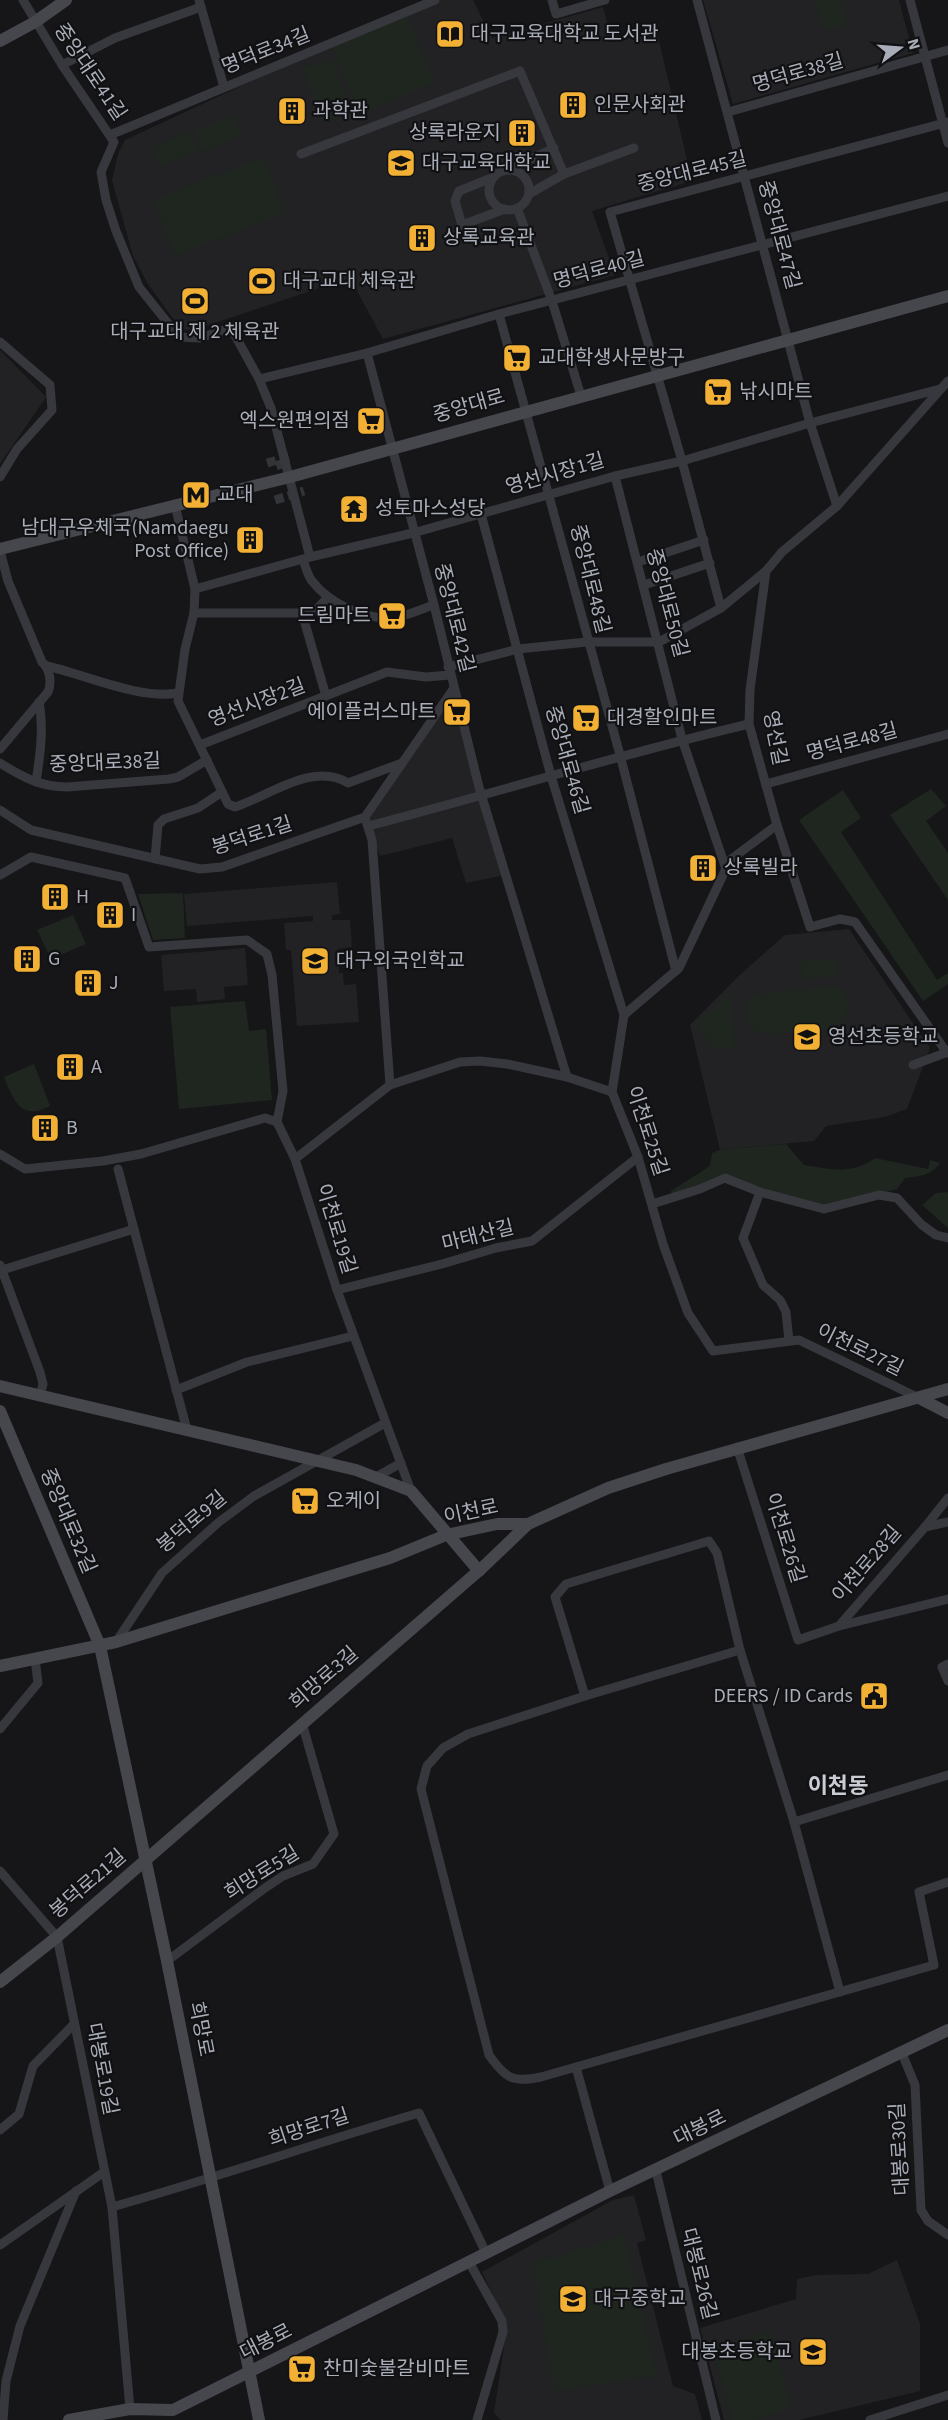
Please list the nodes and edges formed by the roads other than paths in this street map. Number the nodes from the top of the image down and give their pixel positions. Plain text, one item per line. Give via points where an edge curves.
1 (23, 0) edge
2 (66, 0) edge
3 (435, 0) edge
4 (552, 0) edge
5 (605, 0) edge
6 (697, 0) edge
7 (910, 0) edge
8 (200, 3) edge
9 (35, 22) junction
10 (0, 40) edge
11 (948, 50) edge
12 (924, 57) junction
13 (62, 65) junction
14 (224, 87) junction
15 (728, 112) junction
16 (945, 123) edge
17 (110, 135) junction
18 (948, 143) edge
19 (554, 148) junction
20 (634, 148) dead end
21 (301, 154) dead end
22 (508, 170) junction
23 (564, 174) junction
24 (494, 177) junction
25 (746, 177) junction
26 (529, 194) junction
27 (948, 196) edge
28 (517, 208) junction
29 (505, 209) junction
30 (763, 245) junction
31 (630, 281) junction
32 (948, 296) edge
33 (552, 301) junction
34 (499, 314) junction
35 (789, 341) junction
36 (0, 342) edge
37 (367, 353) junction
38 (657, 377) junction
39 (259, 379) junction
40 (944, 385) edge
41 (580, 396) junction
42 (526, 410) junction
43 (810, 423) junction
44 (393, 448) junction
45 (682, 461) junction
46 (615, 476) junction
47 (0, 477) edge
48 (290, 477) junction
49 (550, 494) junction
50 (175, 505) junction
51 (837, 507) junction
52 (481, 514) junction
53 (413, 533) junction
54 (704, 540) junction
55 (0, 550) edge
56 (306, 559) junction
57 (638, 562) junction
58 (710, 563) junction
59 (766, 571) junction
60 (644, 585) junction
61 (195, 589) junction
62 (328, 597) junction
63 (434, 605) junction
64 (721, 608) junction
65 (194, 613) junction
66 (302, 613) junction
67 (587, 642) junction
68 (659, 642) junction
69 (518, 649) junction
70 (47, 666) junction
71 (449, 671) junction
72 (454, 688) junction
73 (178, 693) junction
74 (326, 696) junction
75 (39, 702) junction
76 (749, 724) junction
77 (948, 734) edge
78 (682, 740) junction
79 (200, 744) junction
80 (0, 749) edge
81 (620, 755) junction
82 (207, 760) junction
83 (0, 763) edge
84 (402, 763) junction
85 (551, 776) junction
86 (36, 783) junction
87 (766, 784) junction
88 (222, 792) junction
89 (482, 796) junction
90 (0, 810) edge
91 (366, 821) junction
92 (777, 825) junction
93 (155, 859) junction
94 (726, 869) junction
95 (0, 875) edge
96 (676, 971) junction
97 (624, 1015) junction
98 (947, 1052) edge
99 (913, 1065) dead end
100 (567, 1077) junction
101 (390, 1085) junction
102 (612, 1092) junction
103 (277, 1122) junction
104 (0, 1154) edge
105 (638, 1157) junction
106 (295, 1159) junction
107 (118, 1169) dead end
108 (760, 1192) junction
109 (652, 1204) junction
110 (134, 1229) junction
111 (948, 1238) edge
112 (1, 1267) edge
113 (337, 1290) junction
114 (353, 1336) junction
115 (789, 1341) junction
116 (713, 1351) joint
117 (0, 1386) edge
118 (176, 1389) junction
119 (948, 1389) edge
120 (40, 1396) junction
121 (919, 1398) junction
122 (948, 1413) edge
123 (2, 1420) edge
124 (385, 1423) junction
125 (187, 1430) junction
126 (737, 1447) junction
127 (319, 1459) junction
128 (400, 1463) junction
129 (376, 1477) junction
130 (411, 1491) junction
131 (948, 1498) edge
132 (948, 1522) edge
133 (528, 1524) junction
134 (926, 1527) junction
135 (446, 1535) junction
136 (479, 1571) junction
137 (948, 1599) edge
138 (839, 1626) junction
139 (798, 1640) joint
140 (116, 1642) junction
141 (100, 1646) junction
142 (740, 1650) junction
143 (35, 1659) junction
144 (948, 1664) edge
145 (0, 1666) edge
146 (948, 1681) edge
147 (585, 1696) junction
148 (302, 1723) junction
149 (0, 1729) edge
150 (948, 1775) edge
151 (794, 1822) junction
152 (144, 1861) junction
153 (0, 1870) edge
154 (948, 1882) edge
155 (57, 1937) junction
156 (167, 1961) junction
157 (0, 1982) edge
158 (840, 1992) junction
159 (74, 2024) junction
160 (948, 2030) edge
161 (901, 2051) junction
162 (576, 2067) junction
163 (0, 2130) edge
164 (656, 2171) junction
165 (104, 2172) junction
166 (211, 2179) junction
167 (76, 2191) junction
168 (610, 2191) junction
169 (112, 2207) junction
170 (948, 2235) edge
171 (0, 2246) edge
172 (486, 2253) junction
173 (469, 2262) junction
174 (248, 2373) junction
175 (948, 2395) edge
176 (130, 2409) junction
177 (903, 2409) junction
178 (172, 2415) edge
179 (3, 2420) edge
180 (69, 2420) edge
181 (259, 2420) edge
182 (477, 2420) edge
183 (716, 2420) edge
184 (870, 2420) edge
185 (905, 2420) edge

1 - 9 street, 중앙대로41길
2 - 9 street
3 - 14 street, 명덕로34길
4 - 5 street via 556,14
6 - 15 street, 중앙대로47길
7 - 12 street
8 - 13 street
8 - 14 street
9 - 10 street
9 - 13 street, 중앙대로41길
11 - 12 street, 명덕로38길
12 - 15 street, 명덕로38길
12 - 16 street
13 - 17 street, 중앙대로41길
14 - 17 street, 명덕로34길
15 - 25 street, 중앙대로47길
16 - 18 street
16 - 25 street, 중앙대로45길
17 - 39 street, 중앙대로41길 via 114,142 101,172 106,200 139,287 179,337 199,338 231,328
19 - 21 street via 520,71
19 - 22 street
19 - 23 street
20 - 23 street
22 - 24 street
22 - 26 street via 520,172 528,182
23 - 26 street
24 - 29 street via 491,196
24 - 29 street via 459,191 454,201 462,225
25 - 30 street, 중앙대로47길
25 - 31 street, 중앙대로45길 via 610,212
26 - 28 street
27 - 30 street, 명덕로40길
28 - 29 street
28 - 33 street
30 - 31 street, 명덕로40길
30 - 35 street, 중앙대로47길
31 - 33 street, 명덕로40길
31 - 38 street, 중앙대로45길
32 - 35 street, 중앙대로
33 - 34 street, 명덕로40길
33 - 41 street
34 - 37 street, 명덕로40길
34 - 42 street, 중앙대로48길
35 - 38 street, 중앙대로
35 - 43 street
36 - 47 street via 50,385 52,410 17,449
37 - 39 street, 명덕로40길
37 - 44 street, 중앙대로42길
38 - 41 street, 중앙대로
38 - 45 street, 중앙대로45길
39 - 48 street, 중앙대로41길
40 - 43 street, 영선시장1길
40 - 51 street
41 - 42 street, 중앙대로
42 - 44 street, 중앙대로
42 - 49 street, 중앙대로48길
43 - 45 street, 영선시장1길
43 - 51 street
44 - 48 street, 중앙대로
44 - 53 street, 중앙대로42길
45 - 46 street, 영선시장1길
45 - 54 street
46 - 49 street, 영선시장1길
46 - 57 street, 중앙대로50길
48 - 50 street, 중앙대로
48 - 56 street, 중앙대로41길
49 - 52 street, 영선시장1길
49 - 67 street, 중앙대로48길
50 - 55 street, 중앙대로
50 - 61 street
51 - 59 street via 782,552
52 - 53 street, 영선시장1길
52 - 69 street, 중앙대로46길
53 - 56 street, 영선시장1길
53 - 63 street, 중앙대로42길
54 - 57 street
54 - 58 street
55 - 70 street via 19,608
56 - 61 street, 영선시장1길
56 - 62 street, 중앙대로41길 via 310,579
57 - 60 street, 중앙대로50길
58 - 60 street
58 - 64 street
59 - 64 street, 영선시장2길
59 - 76 street, 영선길
60 - 68 street, 중앙대로50길
61 - 65 street
62 - 63 street via 355,610 390,618
62 - 66 street via 314,612
63 - 71 street, 중앙대로42길
64 - 68 street, 영선시장2길
65 - 66 street
65 - 73 street
66 - 74 street, 영선시장2길
67 - 68 street, 영선시장2길
67 - 69 street, 영선시장2길
67 - 81 street, 중앙대로48길
68 - 78 street, 중앙대로50길
69 - 71 street, 영선시장2길
69 - 85 street, 중앙대로46길
70 - 73 street via 143,693
70 - 75 street, 중앙대로38길 via 51,684
71 - 72 street, 중앙대로42길
71 - 74 street, 영선시장2길 via 426,677 387,672
72 - 84 street
72 - 89 street, 중앙대로42길
73 - 79 street via 184,716
74 - 79 street, 영선시장2길
75 - 80 street, 중앙대로38길
75 - 86 street, 중앙대로38길
76 - 78 street
76 - 87 street, 영선길
77 - 87 street, 명덕로48길
78 - 81 street
78 - 94 street, 중앙대로50길
79 - 82 street
81 - 85 street
81 - 96 street, 중앙대로48길
82 - 86 street, 중앙대로38길 via 169,779 67,787
82 - 88 street
83 - 86 street, 중앙대로38길
84 - 88 street via 348,783 338,776 310,777 235,807 228,804
84 - 91 street
85 - 89 street
85 - 97 street, 중앙대로46길
87 - 92 street, 영선길
88 - 93 street via 198,808 164,819 158,825
89 - 91 street
89 - 100 street, 중앙대로42길
90 - 93 street, 봉덕로1길 via 31,830
91 - 93 street, 봉덕로1길 via 222,867 200,869
91 - 101 street via 372,840
92 - 94 street via 730,860
92 - 98 street, 영선길 via 810,927 840,919 855,922
94 - 96 street
95 - 103 street via 31,857 125,878 149,947 247,940 267,954 283,1091
96 - 97 street
97 - 102 street, 이천로25길
98 - 99 street
100 - 101 street via 480,1061 460,1062
100 - 102 street
101 - 106 street
102 - 105 street, 이천로25길
103 - 104 street via 265,1118 103,1161 25,1170
103 - 106 street, 이천로19길
105 - 109 street, 이천로25길
105 - 113 street, 마태산길 via 532,1241
106 - 113 street, 이천로19길
107 - 110 street
108 - 109 street via 725,1178
108 - 111 street via 824,1209 879,1195 897,1198 922,1225
108 - 115 street via 743,1238 763,1285 780,1300 786,1312
109 - 116 street, 이천로25길 via 688,1313
110 - 112 street
110 - 118 street
112 - 120 street via 40,1371
113 - 114 street, 이천로19길
114 - 118 street via 247,1362
114 - 124 street, 이천로19길
115 - 116 street, 이천로27길
115 - 121 street, 이천로27길 via 800,1340
117 - 120 street
118 - 125 street
119 - 121 street, 이천로
120 - 125 street
121 - 122 street
121 - 126 street, 이천로
123 - 141 street, 중앙대로32길
124 - 127 street
124 - 128 street, 이천로19길
125 - 127 street
126 - 133 street, 이천로 via 608,1488
126 - 139 street, 이천로26길
127 - 129 street
127 - 140 street, 봉덕로9길 via 254,1496 162,1573
128 - 129 street
128 - 130 street, 이천로19길
129 - 130 street
130 - 135 street
131 - 134 street, 이천로28길
132 - 134 street, 이천로28길
133 - 135 street, 이천로 via 497,1524
133 - 136 street, 희망로3길
134 - 138 street, 이천로28길
135 - 136 street
135 - 140 street, 이천로 via 390,1558
136 - 148 street, 희망로3길
137 - 138 street, 이천로28길
138 - 139 street, 이천로28길
140 - 141 street, 이천로
141 - 143 street, 이천로
141 - 152 street, 희망로
142 - 147 street
142 - 147 street via 717,1553 709,1541 566,1584 555,1597
142 - 151 street
143 - 145 street, 이천로
143 - 149 street via 38,1683
144 - 146 street via 942,1667
147 - 162 street via 468,1734 443,1748 427,1766 421,1789 489,2055 500,2070 520,2081
148 - 152 street, 희망로3길
148 - 156 street, 희망로5길 via 334,1834 313,1864 283,1876
150 - 151 street
151 - 158 street
152 - 155 street, 봉덕로21길
152 - 156 street, 희망로
153 - 155 street, 봉덕로21길
154 - 158 street via 919,1892 934,1965
155 - 157 street, 봉덕로21길
155 - 159 street, 대봉로19길
156 - 166 street, 희망로
158 - 162 street
159 - 163 street via 33,2066 19,2114
159 - 165 street, 대봉로19길
160 - 161 street, 대봉로
161 - 164 street, 대봉로
161 - 170 street, 대봉로30길 via 915,2085 921,2210 928,2222
162 - 168 street
164 - 168 street, 대봉로
164 - 183 street, 대봉로26길
165 - 167 street
165 - 169 street, 대봉로19길
166 - 169 street
166 - 172 street, 희망로7길 via 418,2113
166 - 174 street, 희망로
167 - 171 street
167 - 179 street via 20,2326 6,2381
168 - 172 street, 대봉로
169 - 176 street, 대봉로19길
172 - 173 street, 대봉로
173 - 174 street, 대봉로
173 - 182 street via 501,2320 503,2332
174 - 178 street, 대봉로
174 - 181 street, 희망로
175 - 177 street
176 - 178 street, 대봉로
176 - 180 street, 대봉로
177 - 184 street
177 - 185 street

